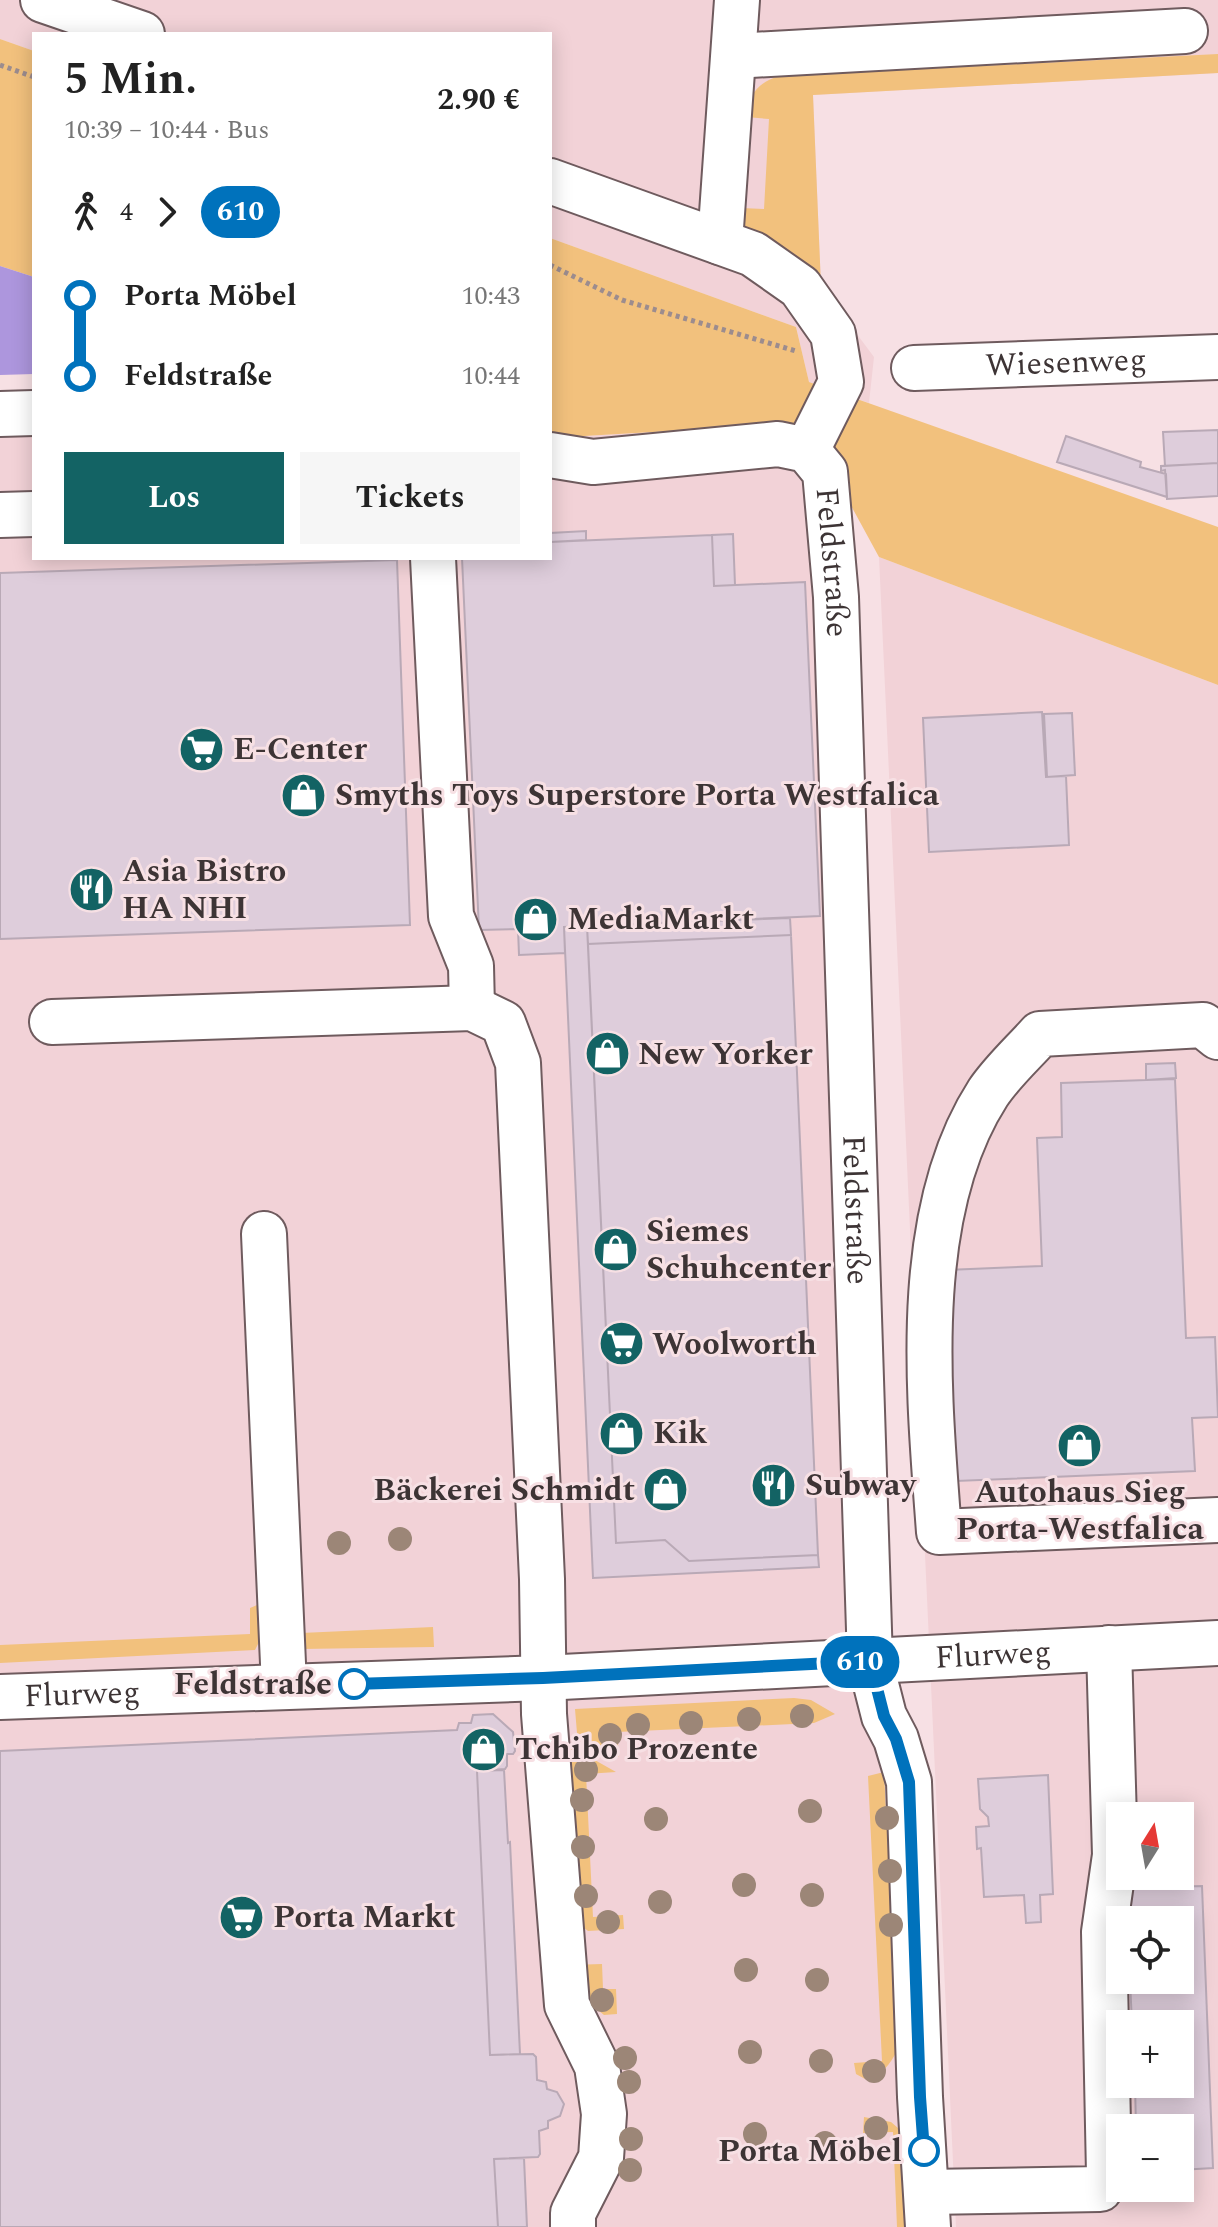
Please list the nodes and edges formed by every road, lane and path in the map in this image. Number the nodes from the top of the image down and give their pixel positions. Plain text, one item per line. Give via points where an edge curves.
1 (43, 0) edge
2 (737, 0) edge
3 (1185, 31) dead end
4 (136, 32) edge
5 (734, 56) junction
6 (0, 65) edge
7 (32, 76) edge
8 (552, 182) edge
9 (720, 242) junction
10 (552, 266) edge
11 (1218, 357) edge
12 (838, 361) junction
13 (914, 368) dead end
14 (32, 413) edge
15 (0, 414) edge
16 (807, 450) junction
17 (552, 455) edge
18 (32, 514) edge
19 (0, 515) edge
20 (433, 560) edge
21 (472, 1008) junction
22 (52, 1022) dead end
23 (1218, 1037) edge
24 (264, 1234) dead end
25 (1218, 1520) edge
26 (1218, 1643) edge
27 (1109, 1648) junction
28 (870, 1661) junction
29 (543, 1678) junction
30 (284, 1686) junction
31 (0, 1697) edge
32 (928, 2210) edge
33 (573, 2227) edge

1 - 4 street
2 - 5 street
3 - 5 street
5 - 9 street
6 - 7 path
8 - 9 street
9 - 12 street via 753,254 800,287 833,334
10 - 12 path via 622,300 798,352 804,365
11 - 13 street, Wiesenweg
12 - 16 street via 841,382
14 - 15 street
16 - 17 street, Feldstraße via 778,444 593,462
16 - 28 street, Feldstraße via 825,472 836,597
18 - 19 street
20 - 21 street via 451,916 471,966
21 - 22 street
21 - 29 street via 503,1023 518,1063
23 - 25 street via 1203,1025 1040,1034 989,1092 962,1144 941,1216 929,1305 939,1532
24 - 30 street
26 - 27 street, Flurweg
27 - 28 street, Flurweg
27 - 32 street via 1115,1855 1104,1932 1109,2174 1100,2189 1022,2192
28 - 29 street, Flurweg
28 - 32 street, Feldstraße via 909,1782
29 - 30 street, Flurweg
29 - 33 street via 567,2005 597,2066 604,2114 601,2158 573,2213
30 - 31 street, Flurweg

